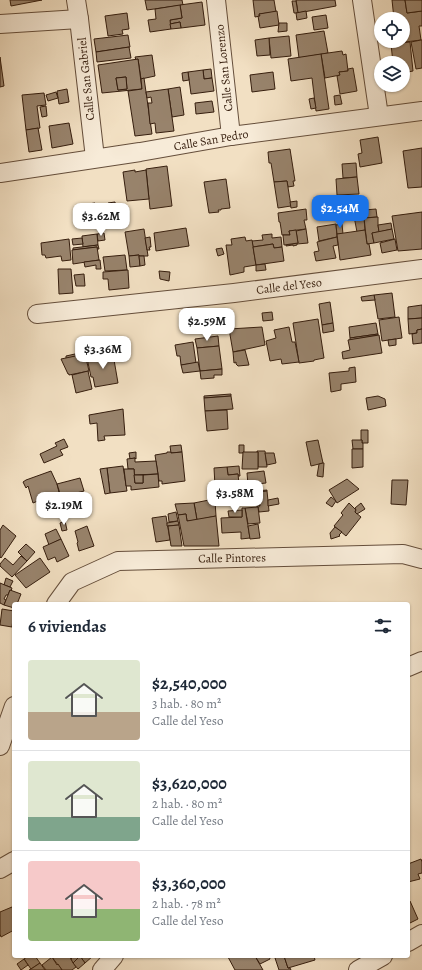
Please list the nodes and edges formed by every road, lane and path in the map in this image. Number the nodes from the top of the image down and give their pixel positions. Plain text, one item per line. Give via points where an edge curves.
1 (76, 0) edge
2 (216, 0) edge
3 (362, 0) edge
4 (79, 19) junction
5 (0, 24) edge
6 (422, 111) edge
7 (379, 116) junction
8 (232, 136) junction
9 (95, 158) junction
10 (0, 173) edge
11 (422, 269) edge
12 (37, 314) dead end
13 (422, 559) edge
14 (57, 602) edge
15 (422, 661) edge
16 (410, 666) edge
17 (12, 712) edge
18 (0, 746) edge
19 (12, 862) edge
20 (0, 869) edge
21 (422, 934) edge
22 (410, 941) edge
23 (112, 958) edge
24 (379, 958) edge
25 (102, 970) edge
26 (358, 970) edge

1 - 4 street, Calle San Gabriel
2 - 8 street, Calle San Lorenzo
3 - 7 street
4 - 5 street
4 - 9 street, Calle San Gabriel
6 - 7 street, Calle San Pedro
7 - 8 street, Calle San Pedro
8 - 9 street, Calle San Pedro
9 - 10 street, Calle San Pedro
11 - 12 street, Calle del Yeso via 234,294
13 - 14 street, Calle Pintores via 403,554 118,561 72,582
15 - 16 street
17 - 18 street
19 - 20 street
21 - 22 street
23 - 25 street
24 - 26 street

